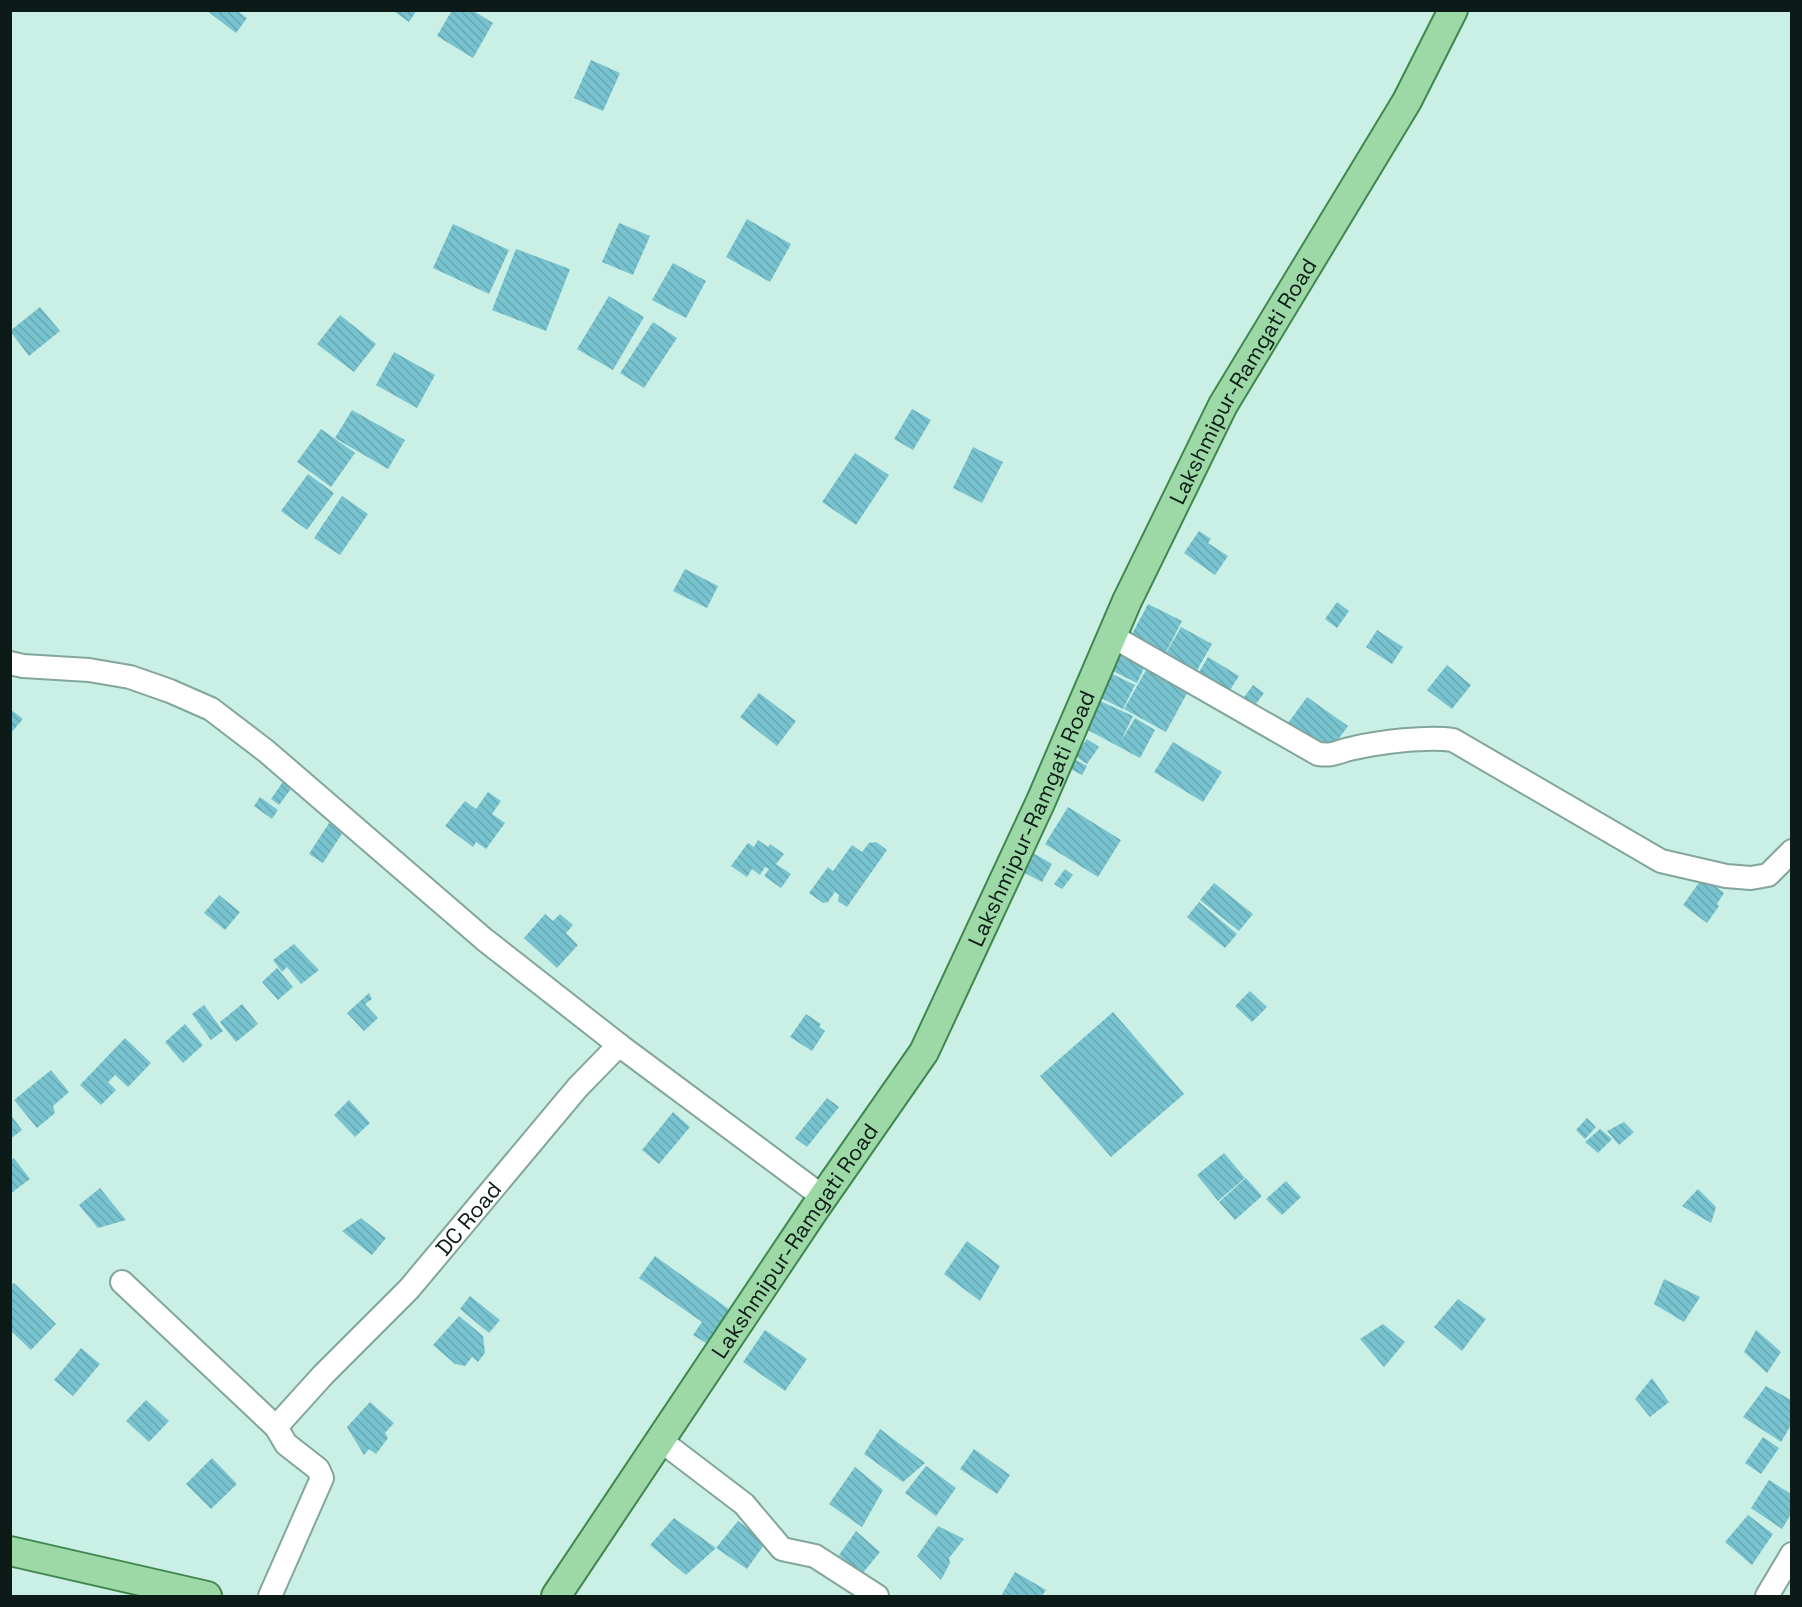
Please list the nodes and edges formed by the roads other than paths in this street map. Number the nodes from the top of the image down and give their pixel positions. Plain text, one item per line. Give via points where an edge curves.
1 (1453, 10) edge
2 (1112, 636) junction
3 (10, 663) edge
4 (1791, 851) edge
5 (619, 1045) junction
6 (823, 1197) junction
7 (122, 1282) dead end
8 (276, 1427) junction
9 (660, 1440) junction
10 (10, 1551) edge
11 (1791, 1554) edge
12 (207, 1596) edge
13 (270, 1596) edge
14 (555, 1596) edge
15 (877, 1596) edge
16 (1767, 1596) edge

1 - 2 main road, Lakshmipur-Ramgati Road via 1407,101 1223,405
2 - 4 street via 1318,754 1334,755 1353,748 1436,737 1453,740 1661,861 1751,878 1767,875
2 - 6 main road, Lakshmipur-Ramgati Road via 1041,801 924,1052
3 - 5 street via 130,677 211,709 275,758 485,940
5 - 6 street
5 - 8 street, DC Road via 578,1087 409,1289
6 - 9 main road, Lakshmipur-Ramgati Road
7 - 8 street
8 - 13 street via 286,1444 318,1469 322,1478
9 - 14 main road, Lakshmipur-Ramgati Road
9 - 15 street via 744,1504 782,1549 815,1556
10 - 12 main road
11 - 16 street

